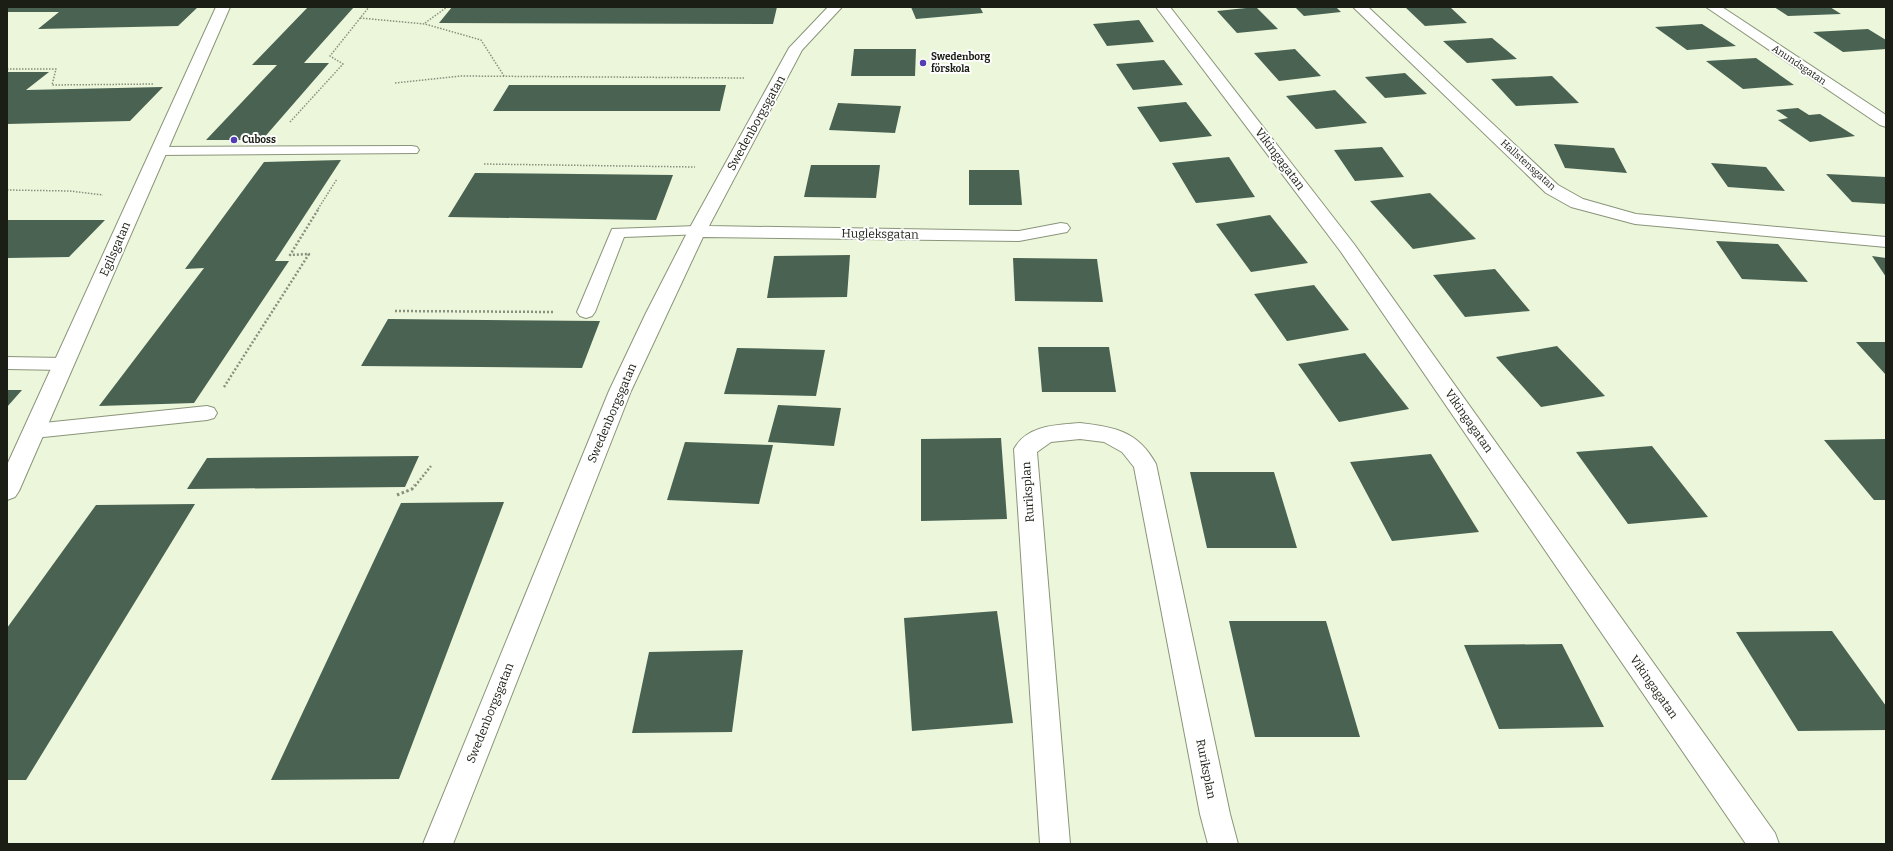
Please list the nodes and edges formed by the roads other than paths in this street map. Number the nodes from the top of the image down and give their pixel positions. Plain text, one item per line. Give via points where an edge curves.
1 (223, 7) edge
2 (835, 7) edge
3 (1163, 7) edge
4 (1360, 7) edge
5 (1713, 7) edge
6 (1886, 122) edge
7 (412, 150) dead end
8 (158, 151) junction
9 (1061, 228) dead end
10 (697, 231) junction
11 (1886, 242) edge
12 (586, 312) road end
13 (7, 363) edge
14 (64, 364) junction
15 (207, 413) road end
16 (34, 431) junction
17 (7, 491) edge
18 (438, 844) edge
19 (1055, 844) edge
20 (1223, 844) edge
21 (1764, 844) edge

1 - 8 street, Egilsgatan
2 - 10 street, Swedenborgsgatan via 796,48
3 - 21 street, Vikingagatan via 1348,248
4 - 11 street, Hallstensgatan via 1552,189 1577,203 1635,219
5 - 6 street, Anundsgatan
7 - 8 lane
8 - 14 street, Egilsgatan
9 - 10 street, Hugleksgatan via 1019,236
10 - 12 lane via 618,232
10 - 18 street, Swedenborgsgatan via 627,373
13 - 14 lane
14 - 16 street, Egilsgatan
15 - 16 lane
16 - 17 street, Egilsgatan
19 - 20 street, Ruriksplan via 1025,448 1046,434 1080,431 1109,434 1130,446 1145,464

